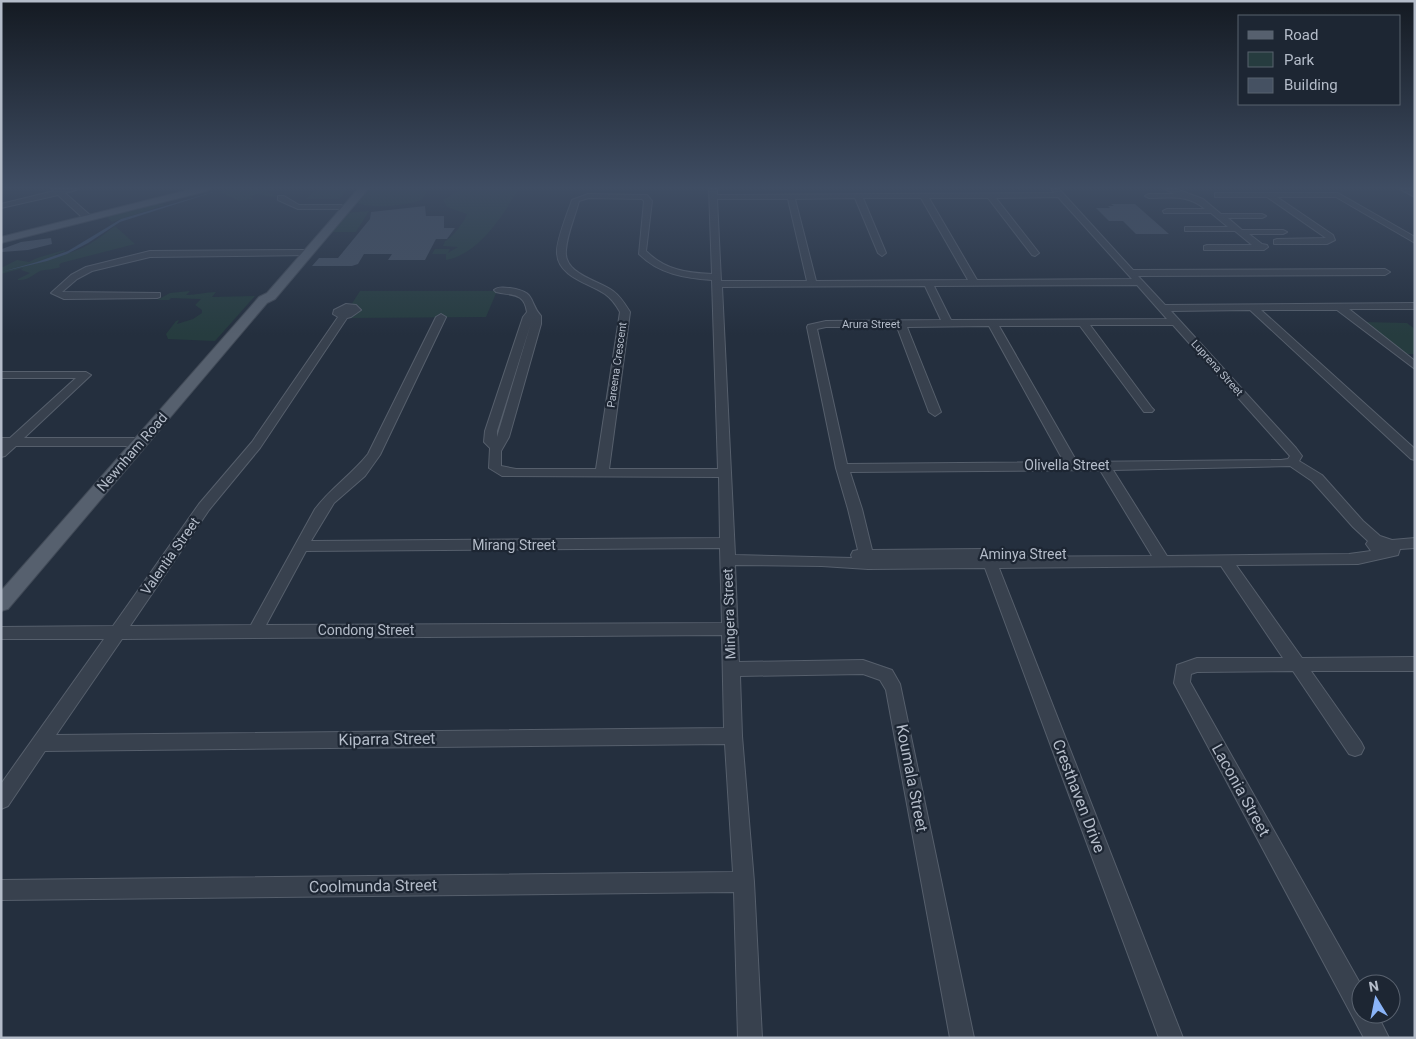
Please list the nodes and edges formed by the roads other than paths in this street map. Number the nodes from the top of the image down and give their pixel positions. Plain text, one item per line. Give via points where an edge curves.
1 (316, 237) edge
2 (318, 237) edge
3 (565, 237) edge
4 (644, 237) edge
5 (715, 237) edge
6 (801, 237) edge
7 (876, 237) edge
8 (948, 237) edge
9 (1023, 237) edge
10 (1098, 237) edge
11 (1248, 237) edge
12 (1330, 237) edge
13 (1277, 242) dead end
14 (1290, 245) junction
15 (1207, 248) dead end
16 (1260, 248) junction
17 (882, 252) dead end
18 (304, 253) junction
19 (1035, 253) dead end
20 (1385, 272) dead end
21 (1131, 274) junction
22 (717, 280) junction
23 (812, 282) junction
24 (928, 282) junction
25 (974, 282) junction
26 (1138, 282) junction
27 (499, 290) dead end
28 (157, 295) dead end
29 (1415, 306) edge
30 (1252, 307) junction
31 (1340, 307) junction
32 (1162, 308) junction
33 (344, 315) dead end
34 (441, 317) dead end
35 (1082, 322) junction
36 (1175, 322) junction
37 (901, 323) junction
38 (947, 323) junction
39 (992, 323) junction
40 (1415, 366) edge
41 (1, 375) edge
42 (1148, 410) dead end
43 (935, 412) dead end
44 (7, 442) edge
45 (141, 442) junction
46 (1, 453) edge
47 (1415, 456) edge
48 (1292, 462) junction
49 (1072, 465) junction
50 (1104, 465) junction
51 (842, 468) junction
52 (602, 472) junction
53 (725, 473) junction
54 (727, 543) junction
55 (1415, 543) edge
56 (301, 546) junction
57 (1383, 546) junction
58 (989, 558) junction
59 (1160, 558) junction
60 (867, 559) junction
61 (728, 560) junction
62 (1224, 560) junction
63 (1, 604) edge
64 (730, 629) junction
65 (256, 630) junction
66 (1, 633) edge
67 (117, 633) junction
68 (1415, 664) edge
69 (1297, 665) junction
70 (731, 669) junction
71 (733, 736) junction
72 (41, 743) junction
73 (1355, 748) dead end
74 (1, 800) edge
75 (744, 882) junction
76 (1, 890) edge
77 (1351, 990) edge
78 (1369, 1024) edge
79 (750, 1038) edge
80 (962, 1038) edge
81 (1171, 1038) edge
82 (1377, 1038) edge

1 - 18 main road, Newnham Road
2 - 18 main road, Newnham Road
3 - 52 street, Pareena Crescent via 560,259 565,267 617,297 625,312
4 - 22 street, Pareena Crescent via 642,252 650,262 678,273
5 - 22 street, Mingera Street
6 - 23 street
7 - 17 street
8 - 25 street
9 - 19 street
10 - 21 street, Luprena Street
11 - 16 street
12 - 14 street via 1331,240
13 - 14 street
14 - 16 street
15 - 16 street
18 - 28 street via 150,254 86,270 57,294
18 - 45 main road, Newnham Road via 271,296 263,300
20 - 21 street
21 - 26 street, Luprena Street
22 - 23 street
22 - 53 street, Mingera Street
23 - 24 street
24 - 25 street
24 - 38 street
25 - 26 street
26 - 32 street, Luprena Street
27 - 52 street via 528,297 536,324 503,437 495,446 495,468 502,472
29 - 31 street
30 - 31 street
30 - 32 street
30 - 47 street
31 - 40 street
32 - 36 street, Luprena Street
33 - 67 street, Valentia Street via 256,445 204,507
34 - 56 street via 374,455 360,473 329,500
35 - 36 street, Arura Street
35 - 39 street, Arura Street
35 - 42 street
36 - 48 street, Luprena Street via 1292,451 1296,456
37 - 38 street, Arura Street
37 - 43 street
37 - 51 street, Arura Street via 812,327
38 - 39 street, Arura Street
39 - 49 street
41 - 44 street via 86,375
44 - 45 street
44 - 46 street
45 - 63 main road, Newnham Road
48 - 50 street, Olivella Street
48 - 57 street via 1316,478
49 - 50 street, Olivella Street
49 - 51 street, Olivella Street
50 - 59 street
51 - 60 street, Arura Street
52 - 53 street
53 - 54 street, Mingera Street
54 - 56 street, Mirang Street
54 - 61 street, Mingera Street
55 - 57 street, Aminya Street
56 - 65 street
57 - 62 street, Aminya Street via 1378,555 1369,557
58 - 59 street, Aminya Street
58 - 60 street, Aminya Street
58 - 81 street, Cresthaven Drive
59 - 62 street, Aminya Street
60 - 61 street, Aminya Street
61 - 64 street, Mingera Street
62 - 69 street
64 - 65 street, Condong Street
64 - 70 street, Mingera Street
65 - 67 street, Condong Street
66 - 67 street, Condong Street
67 - 72 street, Valentia Street
68 - 69 street
69 - 73 street
69 - 77 street, Laconia Street via 1197,665 1183,670 1182,684
70 - 71 street, Mingera Street
70 - 80 street, Koumala Street via 863,667 886,675 894,689
71 - 72 street, Kiparra Street
71 - 75 street, Mingera Street
72 - 74 street, Valentia Street
75 - 76 street, Coolmunda Street
75 - 79 street, Mingera Street
78 - 82 street

